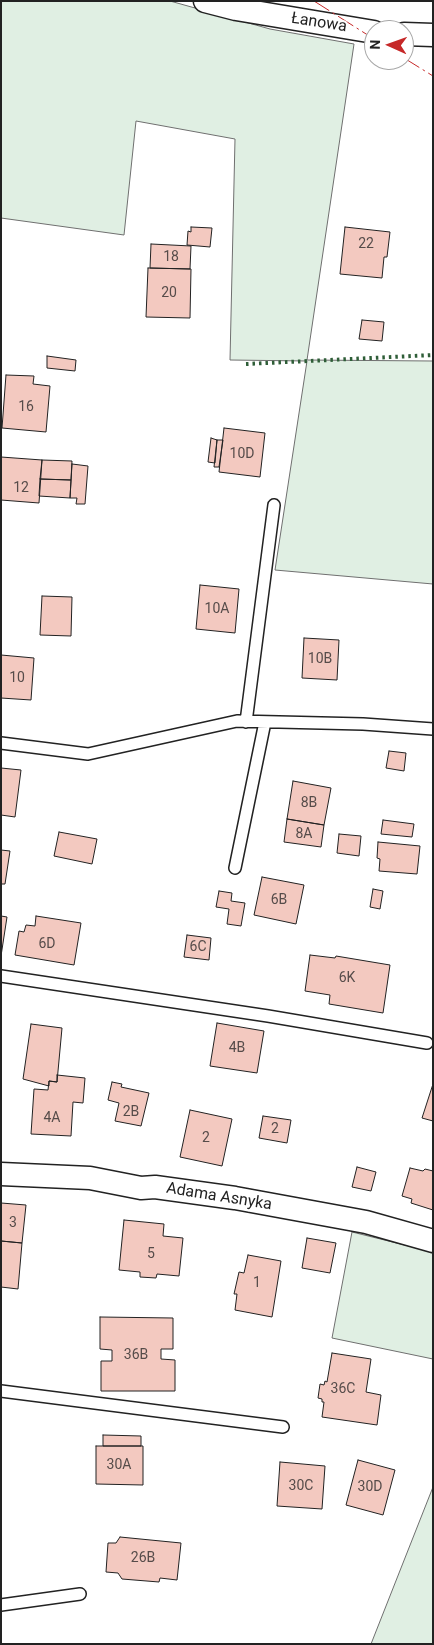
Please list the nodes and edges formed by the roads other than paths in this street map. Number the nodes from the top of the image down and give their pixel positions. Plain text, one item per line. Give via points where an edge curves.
1 (205, 1) edge
2 (364, 30) edge
3 (414, 34) edge
4 (433, 35) edge
5 (274, 505) dead end
6 (246, 722) junction
7 (265, 722) junction
8 (433, 730) edge
9 (1, 743) edge
10 (236, 868) dead end
11 (1, 976) edge
12 (427, 1043) dead end
13 (1, 1174) edge
14 (433, 1241) edge
15 (1, 1391) edge
16 (282, 1427) dead end
17 (80, 1594) dead end
18 (1, 1605) edge

1 - 2 street, Łanowa
3 - 4 street
5 - 6 lane
6 - 7 lane
6 - 9 lane via 237,721 88,754
7 - 8 lane via 363,724
7 - 10 lane
11 - 12 lane
13 - 14 street, Adama Asnyka via 90,1178 141,1188 235,1198 366,1222
15 - 16 lane
17 - 18 lane

